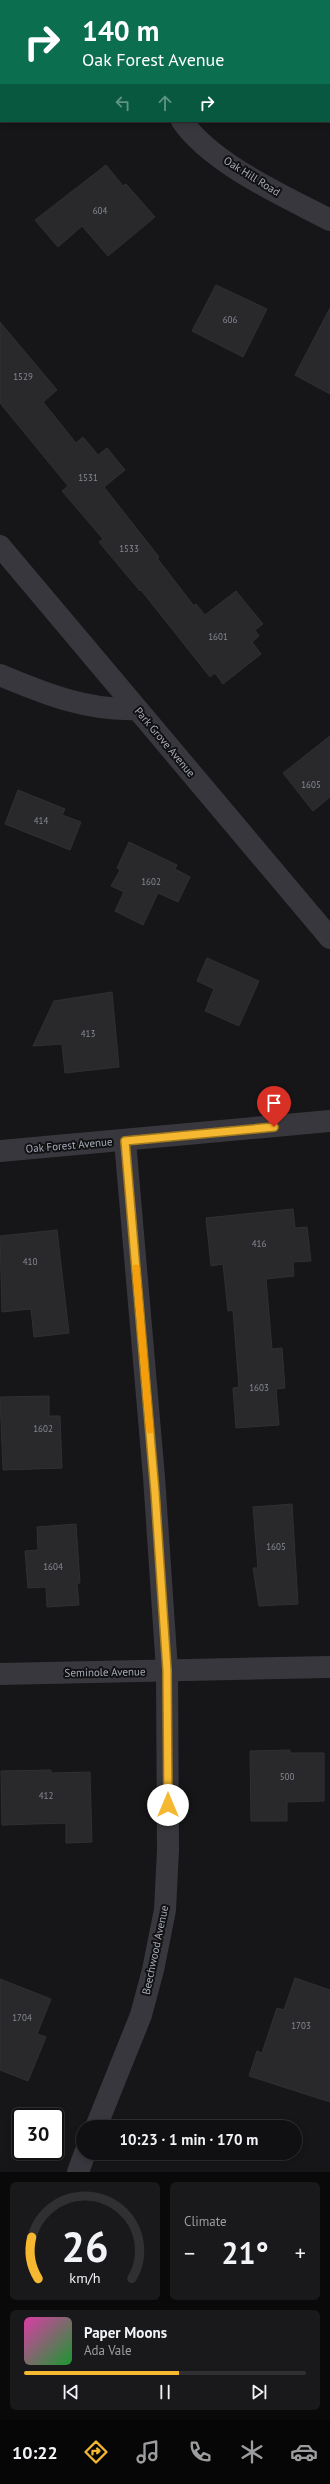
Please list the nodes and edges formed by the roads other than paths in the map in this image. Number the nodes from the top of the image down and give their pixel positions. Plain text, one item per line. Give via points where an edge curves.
1 (183, 122) edge
2 (330, 220) edge
3 (0, 546) edge
4 (0, 675) edge
5 (137, 710) junction
6 (330, 938) edge
7 (330, 1121) edge
8 (125, 1141) junction
9 (0, 1151) edge
10 (330, 1667) edge
11 (167, 1670) junction
12 (0, 1674) edge
13 (99, 2120) edge
14 (82, 2160) edge
15 (78, 2172) edge

1 - 2 street, Oak Hill Road via 218,155 261,184
3 - 5 street, Park Grove Avenue
4 - 5 street via 78,704 116,710
5 - 6 street, Park Grove Avenue
7 - 8 street, Oak Forest Avenue
8 - 9 street, Oak Forest Avenue
8 - 11 street, Beechwood Avenue via 154,1477
10 - 11 street, Seminole Avenue
11 - 12 street, Seminole Avenue
11 - 13 street, Beechwood Avenue via 168,1850 165,1910 141,2015
14 - 15 street

